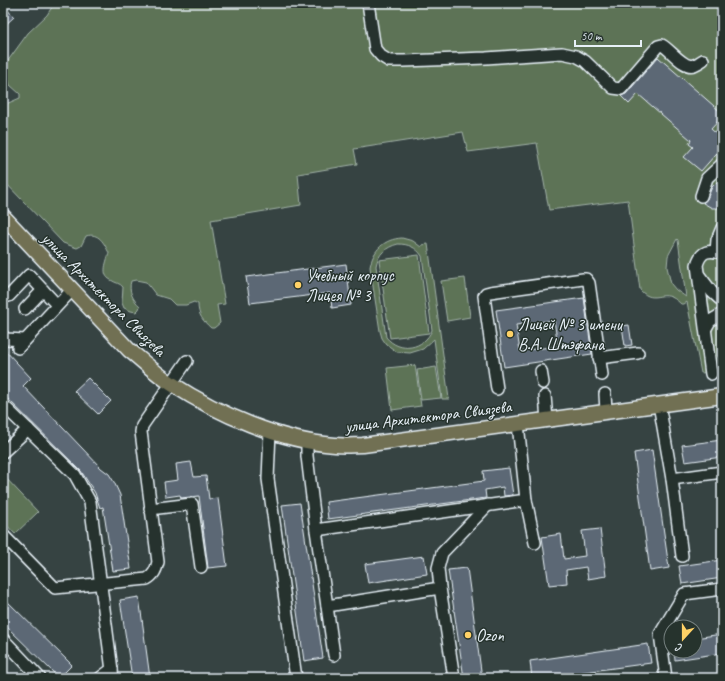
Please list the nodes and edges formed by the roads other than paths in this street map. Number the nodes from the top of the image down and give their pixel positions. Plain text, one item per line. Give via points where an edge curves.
1 (368, 3) edge
2 (703, 60) dead end
3 (722, 164) edge
4 (702, 196) dead end
5 (3, 216) edge
6 (722, 228) edge
7 (719, 252) edge
8 (698, 274) junction
9 (43, 290) junction
10 (72, 290) junction
11 (9, 296) dead end
12 (722, 301) edge
13 (57, 305) junction
14 (25, 308) dead end
15 (722, 314) edge
16 (706, 328) junction
17 (3, 336) edge
18 (638, 353) dead end
19 (599, 358) junction
20 (187, 361) dead end
21 (541, 371) dead end
22 (711, 374) dead end
23 (602, 375) dead end
24 (543, 383) dead end
25 (171, 384) junction
26 (497, 389) dead end
27 (605, 394) dead end
28 (545, 396) dead end
29 (722, 396) edge
30 (659, 404) junction
31 (3, 405) edge
32 (606, 411) junction
33 (547, 420) junction
34 (518, 424) junction
35 (28, 429) junction
36 (270, 431) junction
37 (307, 441) junction
38 (3, 452) edge
39 (722, 472) edge
40 (672, 479) junction
41 (526, 500) junction
42 (488, 505) junction
43 (150, 509) junction
44 (316, 530) junction
45 (3, 535) edge
46 (535, 543) dead end
47 (682, 556) dead end
48 (201, 567) dead end
49 (100, 585) junction
50 (440, 588) junction
51 (722, 589) edge
52 (327, 606) junction
53 (3, 639) edge
54 (334, 655) dead end
55 (113, 673) edge
56 (40, 678) edge
57 (100, 678) edge
58 (296, 678) edge
59 (454, 678) edge
60 (666, 678) edge

1 - 2 street via 375,48 381,56 389,60 464,59 562,53 586,61 617,89 620,89 658,46 662,45 686,65 693,66
3 - 4 street via 708,178
5 - 10 main road, улица Архитектора Свиязева
6 - 7 street via 717,240
7 - 8 street via 701,255 697,265
8 - 12 street
8 - 16 street
9 - 11 street via 28,275
9 - 13 street
9 - 14 street
10 - 13 street
10 - 25 main road, улица Архитектора Свиязева via 129,350
13 - 17 street via 21,344
15 - 16 street via 714,318
16 - 22 street
18 - 19 street
19 - 23 street
19 - 26 street via 589,283 586,280 486,293 484,299
20 - 25 street
21 - 24 street
25 - 36 main road, улица Архитектора Свиязева via 234,417
25 - 43 street via 140,432
27 - 32 street
28 - 33 street
29 - 30 main road, улица Архитектора Свиязева
30 - 32 main road, улица Архитектора Свиязева
30 - 40 street
31 - 35 street
32 - 33 main road, улица Архитектора Свиязева
33 - 34 main road, улица Архитектора Свиязева
34 - 37 main road, улица Архитектора Свиязева via 363,444 336,445
34 - 41 street
35 - 38 street
35 - 49 street via 74,475 90,502
36 - 37 main road, улица Архитектора Свиязева
36 - 58 street via 268,479
37 - 44 street
39 - 40 street
40 - 47 street
41 - 42 street
41 - 46 street
42 - 44 street
42 - 50 street via 442,553 438,568
43 - 48 street via 192,504
43 - 49 street via 158,562 153,576 147,580
44 - 52 street
45 - 49 street via 55,588
49 - 55 street
50 - 52 street
50 - 59 street
51 - 60 street via 684,594 660,634
52 - 54 street
53 - 56 street
55 - 57 street

